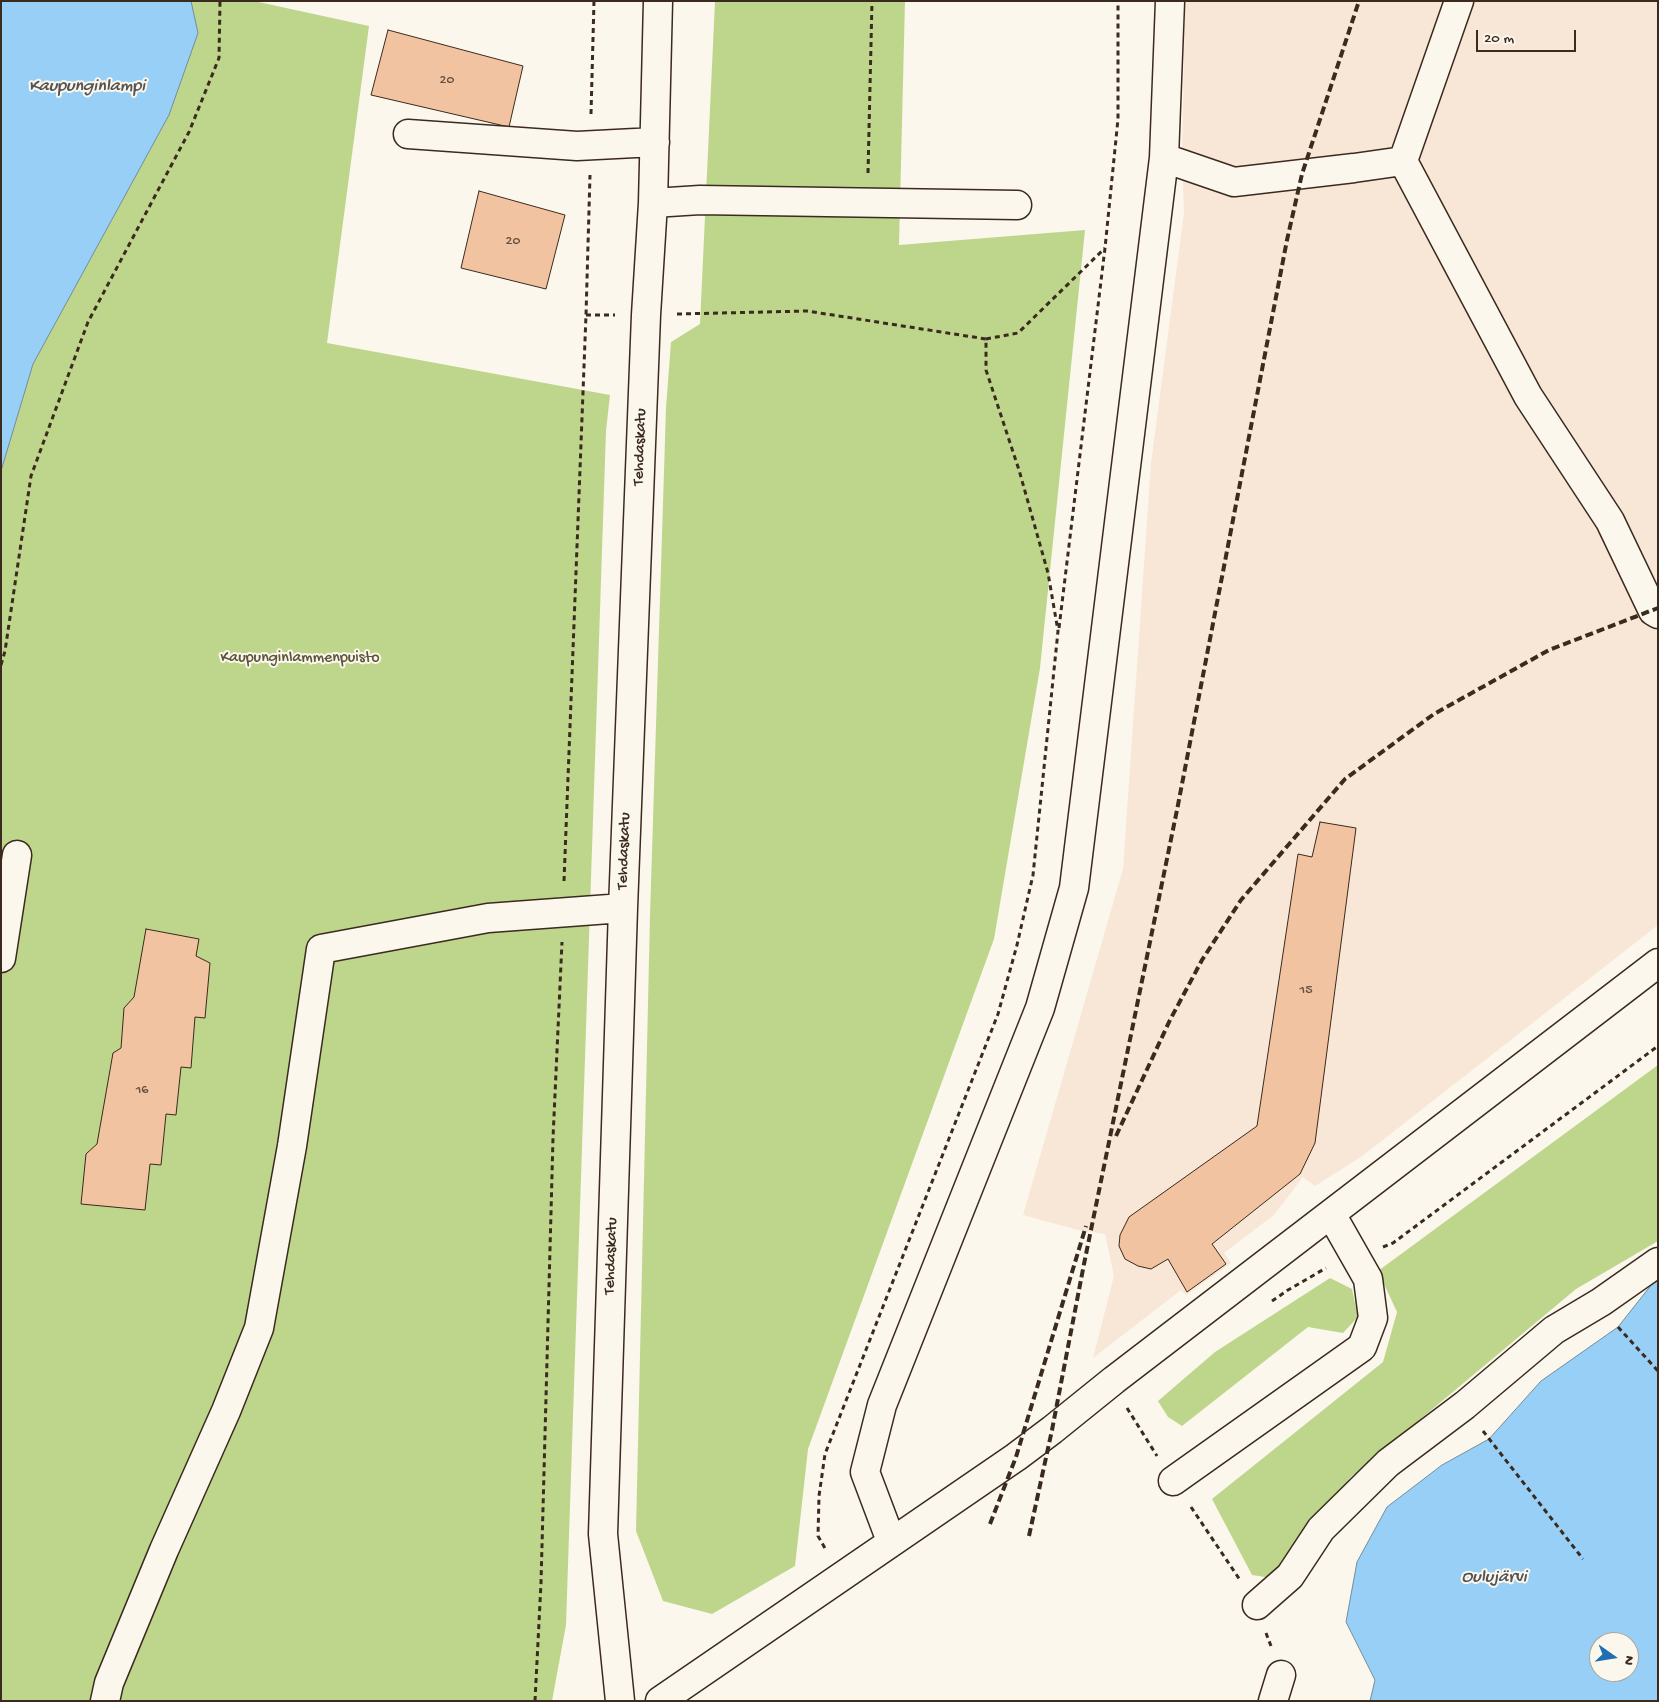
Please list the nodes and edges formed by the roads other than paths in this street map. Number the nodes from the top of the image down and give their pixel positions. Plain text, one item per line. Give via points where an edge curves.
1 (658, 1) edge
2 (1170, 1) edge
3 (1459, 1) edge
4 (408, 134) dead end
5 (655, 142) junction
6 (1164, 158) junction
7 (1403, 161) junction
8 (653, 203) junction
9 (1017, 205) dead end
10 (1658, 614) edge
11 (17, 854) dead end
12 (623, 908) junction
13 (1, 958) edge
14 (1658, 963) edge
15 (1331, 1214) junction
16 (1658, 1262) edge
17 (1173, 1481) road end
18 (891, 1541) junction
19 (1257, 1605) road end
20 (1281, 1675) road end
21 (105, 1701) edge
22 (620, 1701) edge
23 (660, 1701) edge
24 (1272, 1701) edge

1 - 5 street, Tehdaskatu
2 - 6 street
3 - 7 street
4 - 5 street via 577,146
5 - 8 street, Tehdaskatu
6 - 7 street via 1234,182
6 - 18 street via 1074,888 1040,1008 882,1405 865,1472
7 - 10 street via 1528,396 1610,521 1653,611
8 - 9 street via 700,200
8 - 12 street, Tehdaskatu
11 - 13 street
12 - 21 street via 488,918 321,949 292,1146 259,1328 109,1683
12 - 22 street, Tehdaskatu via 603,1534
14 - 15 street
15 - 17 street via 1368,1280 1373,1318 1362,1346
15 - 18 street via 1016,1457
16 - 19 street via 1554,1330 1465,1405 1388,1463 1321,1530 1290,1576
18 - 23 street
20 - 24 street

